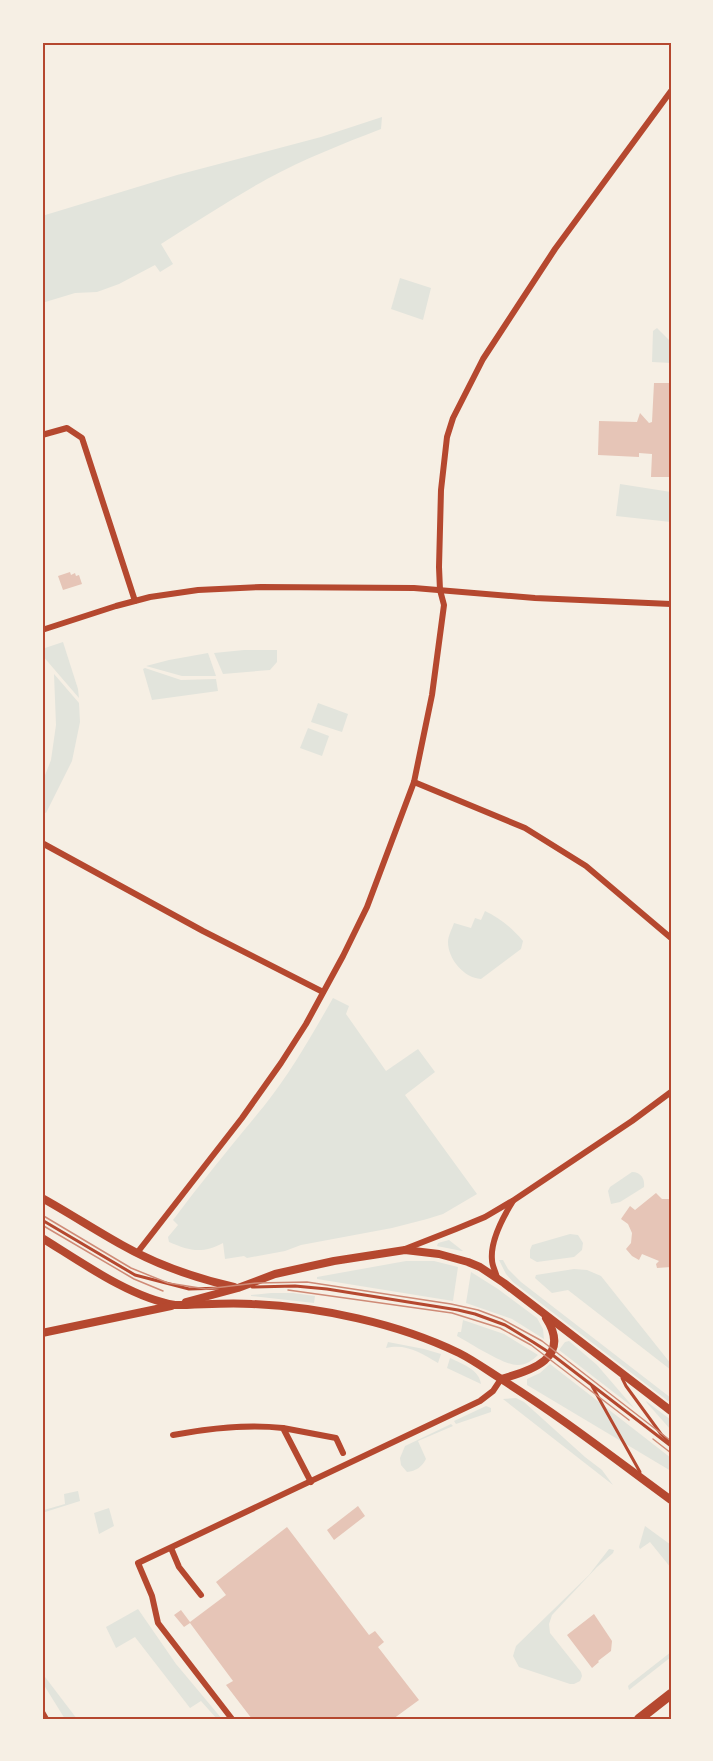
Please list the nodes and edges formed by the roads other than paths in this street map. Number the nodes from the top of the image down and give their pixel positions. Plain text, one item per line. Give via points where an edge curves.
1 (671, 91) edge
2 (42, 435) edge
3 (440, 590) junction
4 (135, 601) junction
5 (671, 604) edge
6 (42, 630) edge
7 (414, 782) junction
8 (42, 843) edge
9 (671, 938) edge
10 (323, 992) junction
11 (671, 1092) edge
12 (42, 1198) edge
13 (514, 1200) junction
14 (42, 1220) edge
15 (42, 1238) edge
16 (405, 1250) junction
17 (137, 1253) junction
18 (497, 1279) junction
19 (237, 1288) junction
20 (175, 1305) junction
21 (544, 1313) junction
22 (42, 1333) edge
23 (550, 1353) junction
24 (619, 1371) junction
25 (501, 1379) junction
26 (591, 1385) junction
27 (671, 1411) edge
28 (283, 1428) junction
29 (173, 1435) dead end
30 (671, 1445) edge
31 (343, 1453) dead end
32 (644, 1480) junction
33 (311, 1482) junction
34 (671, 1500) edge
35 (171, 1548) junction
36 (201, 1595) dead end
37 (671, 1694) edge
38 (42, 1712) edge
39 (46, 1719) edge
40 (232, 1719) edge
41 (639, 1719) edge

1 - 3 street via 555,249 464,395 447,436
2 - 4 street via 67,428 81,438
3 - 4 street via 261,587 198,590
3 - 5 street
3 - 7 street via 443,614
4 - 6 street
7 - 9 street via 525,828 586,866
7 - 10 street via 367,907
8 - 10 street
10 - 17 street via 282,1063
11 - 13 street
12 - 17 street
13 - 16 street
13 - 18 street via 501,1220 494,1244 492,1259
14 - 19 lane via 135,1275 189,1289
15 - 20 street via 130,1290
16 - 18 street via 468,1262
16 - 19 street via 282,1272
17 - 19 street via 185,1274
18 - 21 street
19 - 20 street
19 - 23 lane via 327,1289 458,1310 505,1325
20 - 22 street
20 - 25 street via 251,1304 358,1319 448,1348
21 - 23 street via 553,1329
21 - 24 street
23 - 25 street via 530,1371
23 - 26 lane
24 - 27 street
24 - 30 lane
25 - 32 street
25 - 33 street via 480,1401
26 - 30 lane
26 - 32 lane
28 - 29 street via 228,1426
28 - 31 street via 336,1438
28 - 33 street
32 - 34 street
33 - 35 street
35 - 36 street via 179,1567
35 - 40 street via 138,1563 158,1623
37 - 41 main road
38 - 39 street

